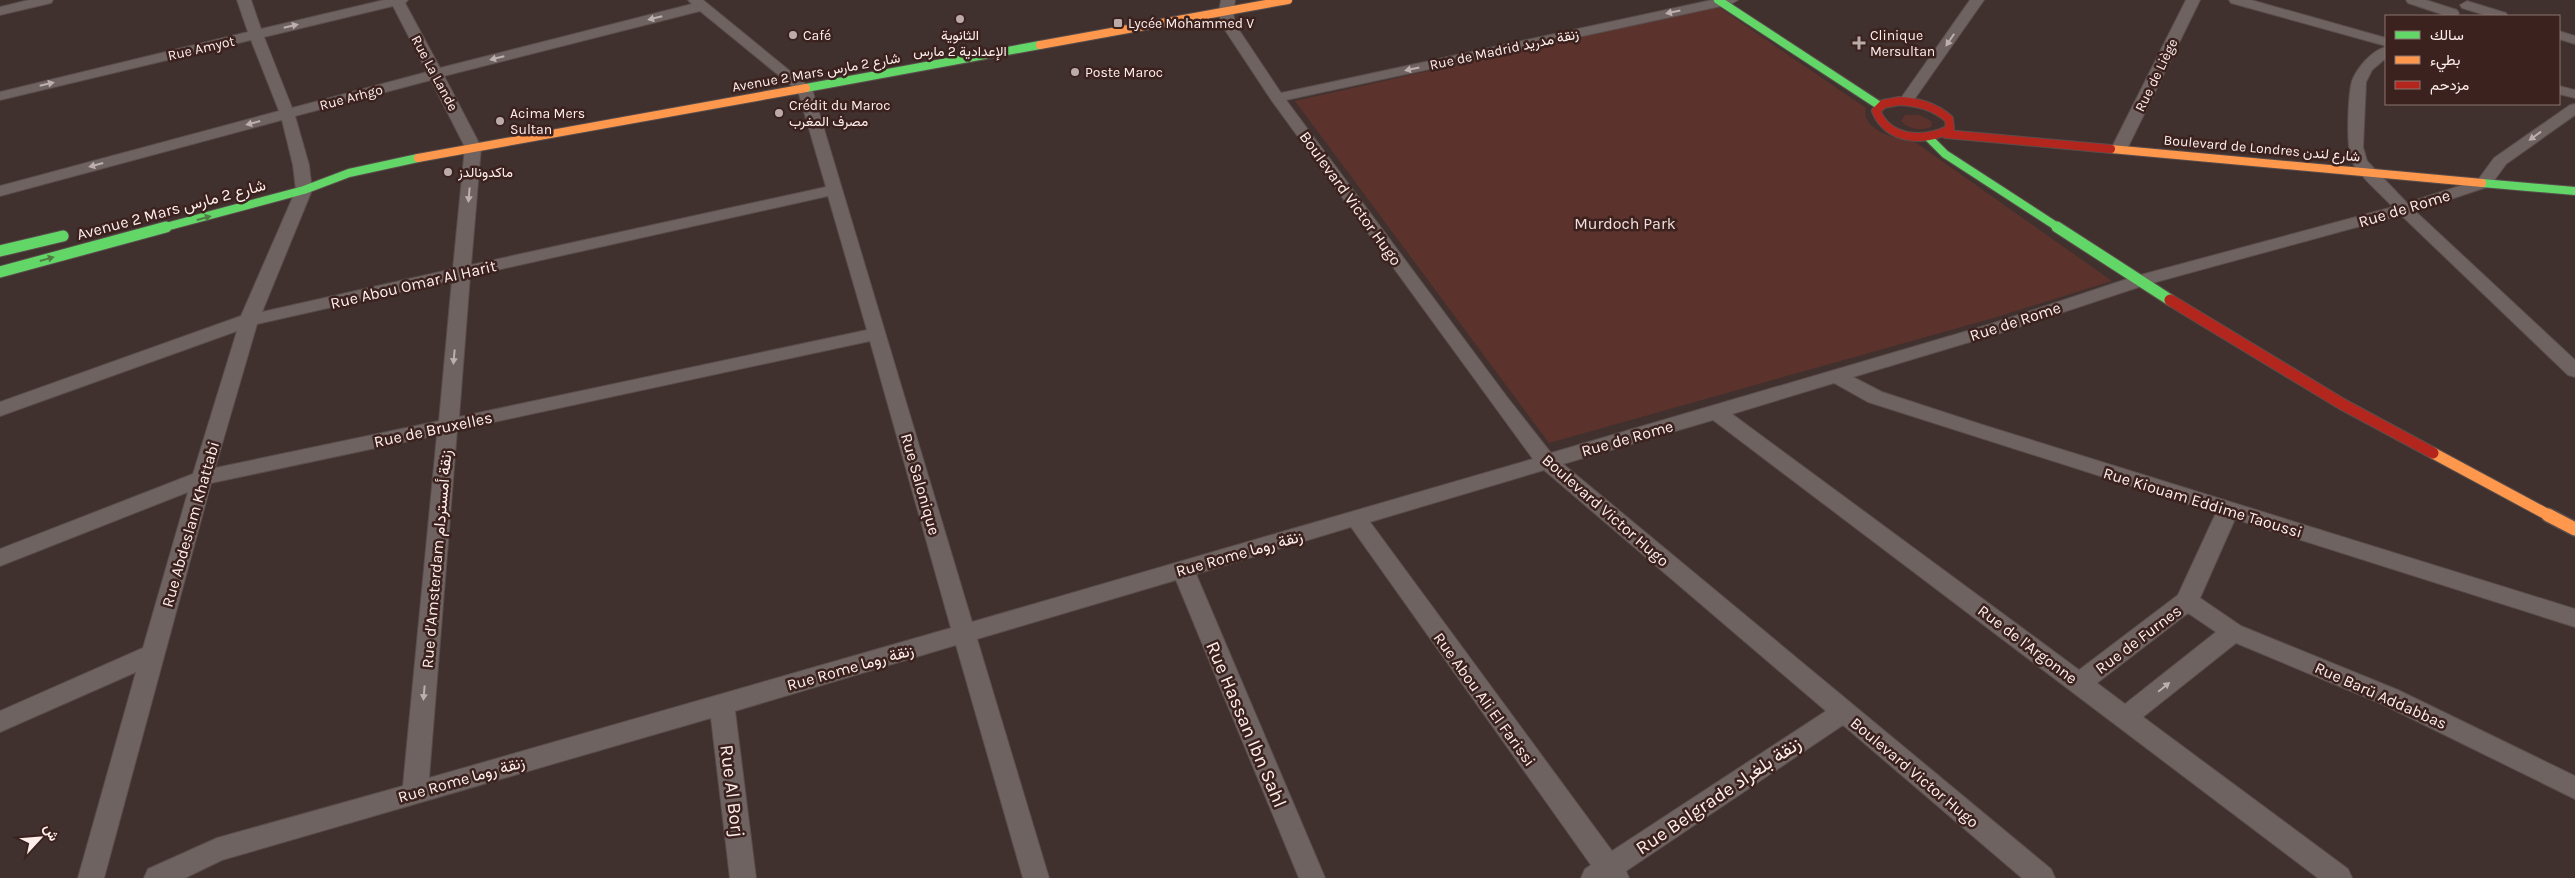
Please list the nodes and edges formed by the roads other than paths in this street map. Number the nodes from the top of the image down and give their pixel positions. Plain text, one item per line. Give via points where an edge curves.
1 (46, 0) edge
2 (244, 0) edge
3 (398, 0) edge
4 (1288, 0) edge
5 (1977, 0) edge
6 (2193, 0) edge
7 (2239, 0) edge
8 (2412, 0) edge
9 (1723, 1) edge
10 (2471, 2) edge
11 (699, 3) edge
12 (1227, 6) edge
13 (0, 11) edge
14 (2449, 15) edge
15 (2499, 15) edge
16 (255, 35) junction
17 (2560, 35) edge
18 (2575, 40) edge
19 (2385, 42) edge
20 (2385, 52) edge
21 (435, 74) junction
22 (806, 89) junction
23 (2560, 90) edge
24 (2575, 94) edge
25 (0, 96) edge
26 (1277, 98) junction
27 (1906, 101) junction
28 (1880, 106) junction
29 (2575, 108) edge
30 (287, 114) junction
31 (1946, 134) junction
32 (1929, 138) junction
33 (1996, 140) junction
34 (474, 147) junction
35 (2119, 150) junction
36 (1968, 170) junction
37 (2368, 173) junction
38 (300, 181) junction
39 (2484, 183) junction
40 (835, 190) junction
41 (0, 191) edge
42 (2575, 191) edge
43 (2404, 209) junction
44 (72, 234) dead end
45 (0, 251) edge
46 (0, 272) edge
47 (462, 273) junction
48 (2139, 281) junction
49 (249, 320) junction
50 (877, 334) junction
51 (2575, 371) edge
52 (1836, 376) junction
53 (0, 409) edge
54 (1716, 412) junction
55 (448, 426) junction
56 (1546, 461) junction
57 (202, 478) junction
58 (2228, 510) junction
59 (1356, 518) junction
60 (2575, 529) edge
61 (0, 558) edge
62 (1183, 569) junction
63 (2187, 601) junction
64 (2575, 618) edge
65 (2233, 632) junction
66 (964, 633) junction
67 (153, 654) junction
68 (2080, 683) junction
69 (722, 705) junction
70 (1843, 712) junction
71 (2126, 718) junction
72 (0, 722) edge
73 (2575, 788) edge
74 (415, 792) junction
75 (1606, 875) edge
76 (91, 878) edge
77 (157, 878) edge
78 (743, 878) edge
79 (1036, 878) edge
80 (1312, 878) edge
81 (2042, 878) edge
82 (2338, 878) edge

1 - 13 street
2 - 16 street
16 -> 3 street, Rue Amyot
3 - 21 street, Rue La Lande
4 - 12 street, Avenue 2 Mars شارع 2 مارس
5 -> 27 street
6 - 35 street, Rue de Liège
7 - 19 street
8 - 14 street
9 -> 26 street, Rue de Madrid زنقة مدريد
9 - 28 street
10 - 14 street
10 - 15 street
11 -> 21 street, Rue Arhgo
11 - 22 street
12 - 22 street, Avenue 2 Mars شارع 2 مارس
12 - 26 street, Boulevard Victor Hugo via 1228,24
25 -> 16 street, Rue Amyot
16 - 30 street
17 - 18 street
20 - 37 street via 2366,68 2360,82 2356,154
21 - 30 street, Rue Arhgo
21 - 34 street, Rue La Lande
22 - 34 street, Avenue 2 Mars شارع 2 مارس
22 - 40 street, Rue Salonique
23 - 24 street
26 - 56 street, Boulevard Victor Hugo
27 - 28 street
27 - 31 street via 1925,104 1945,114 1951,124
28 - 32 street via 1876,116 1886,127 1908,136
29 -> 39 street via 2500,162
30 - 38 street
30 -> 41 street, Rue Arhgo
31 - 32 street
31 - 33 street, Boulevard de Londres شارع لندن
32 - 36 street
33 - 35 street, Boulevard de Londres شارع لندن
33 - 36 street via 1970,150
34 - 38 street, Avenue 2 Mars شارع 2 مارس
34 -> 47 street, Rue d'Amsterdam زنقة أمستردام
35 - 37 street, Boulevard de Londres شارع لندن
36 - 48 street
37 - 39 street, Boulevard de Londres شارع لندن
37 - 43 street
46 -> 38 street, Avenue 2 Mars شارع 2 مارس
38 - 49 street, Rue Abdeslam Khattabi
39 - 42 street, Boulevard de Londres شارع لندن
39 - 43 street, Rue de Rome
40 - 47 street, Rue Abou Omar Al Harit
40 - 50 street, Rue Salonique
43 - 48 street, Rue de Rome
43 - 51 street
44 - 45 street, Avenue 2 Mars شارع 2 مارس
47 - 49 street, Rue Abou Omar Al Harit
47 -> 55 street, Rue d'Amsterdam زنقة أمستردام
48 - 52 street, Rue de Rome
48 - 60 street via 2342,404
49 - 53 street, Rue Abou Omar Al Harit
49 - 57 street, Rue Abdeslam Khattabi
50 - 55 street, Rue de Bruxelles
50 - 66 street, Rue Salonique
52 - 54 street, Rue de Rome
52 - 58 street, Rue Kiouam Eddime Taoussi via 1875,396
54 - 56 street, Rue de Rome
54 - 68 street, Rue de l'Argonne
55 - 57 street, Rue de Bruxelles
55 -> 74 street, Rue d'Amsterdam زنقة أمستردام
56 - 59 street, Rue Rome زنقة روما
56 - 70 street, Boulevard Victor Hugo
57 - 61 street, Rue de Bruxelles
57 - 67 street, Rue Abdeslam Khattabi
58 - 63 street, Rue de Furnes
58 - 64 street, Rue Kiouam Eddime Taoussi
59 - 62 street, Rue Rome زنقة روما
59 - 75 street, Rue Abou Ali El Farissi
62 - 66 street, Rue Rome زنقة روما
62 - 80 street, Rue Hassan Ibn Sahl
63 - 65 street, Rue Barü Addabbas
63 - 68 street, Rue de Furnes
71 -> 65 street
65 - 73 street, Rue Barü Addabbas via 2390,697
66 - 69 street, Rue Rome زنقة روما
66 - 79 street, Rue Salonique
67 - 72 street
67 - 76 street, Rue Abdeslam Khattabi
68 - 71 street, Rue de l'Argonne
69 - 74 street, Rue Rome زنقة روما
69 - 78 street, Rue Al Borj
70 - 75 street, Rue Belgrade زنقة بلغراد
70 - 81 street, Boulevard Victor Hugo
71 - 82 street, Rue de l'Argonne
74 - 77 street, Rue Rome زنقة روما via 217,850

